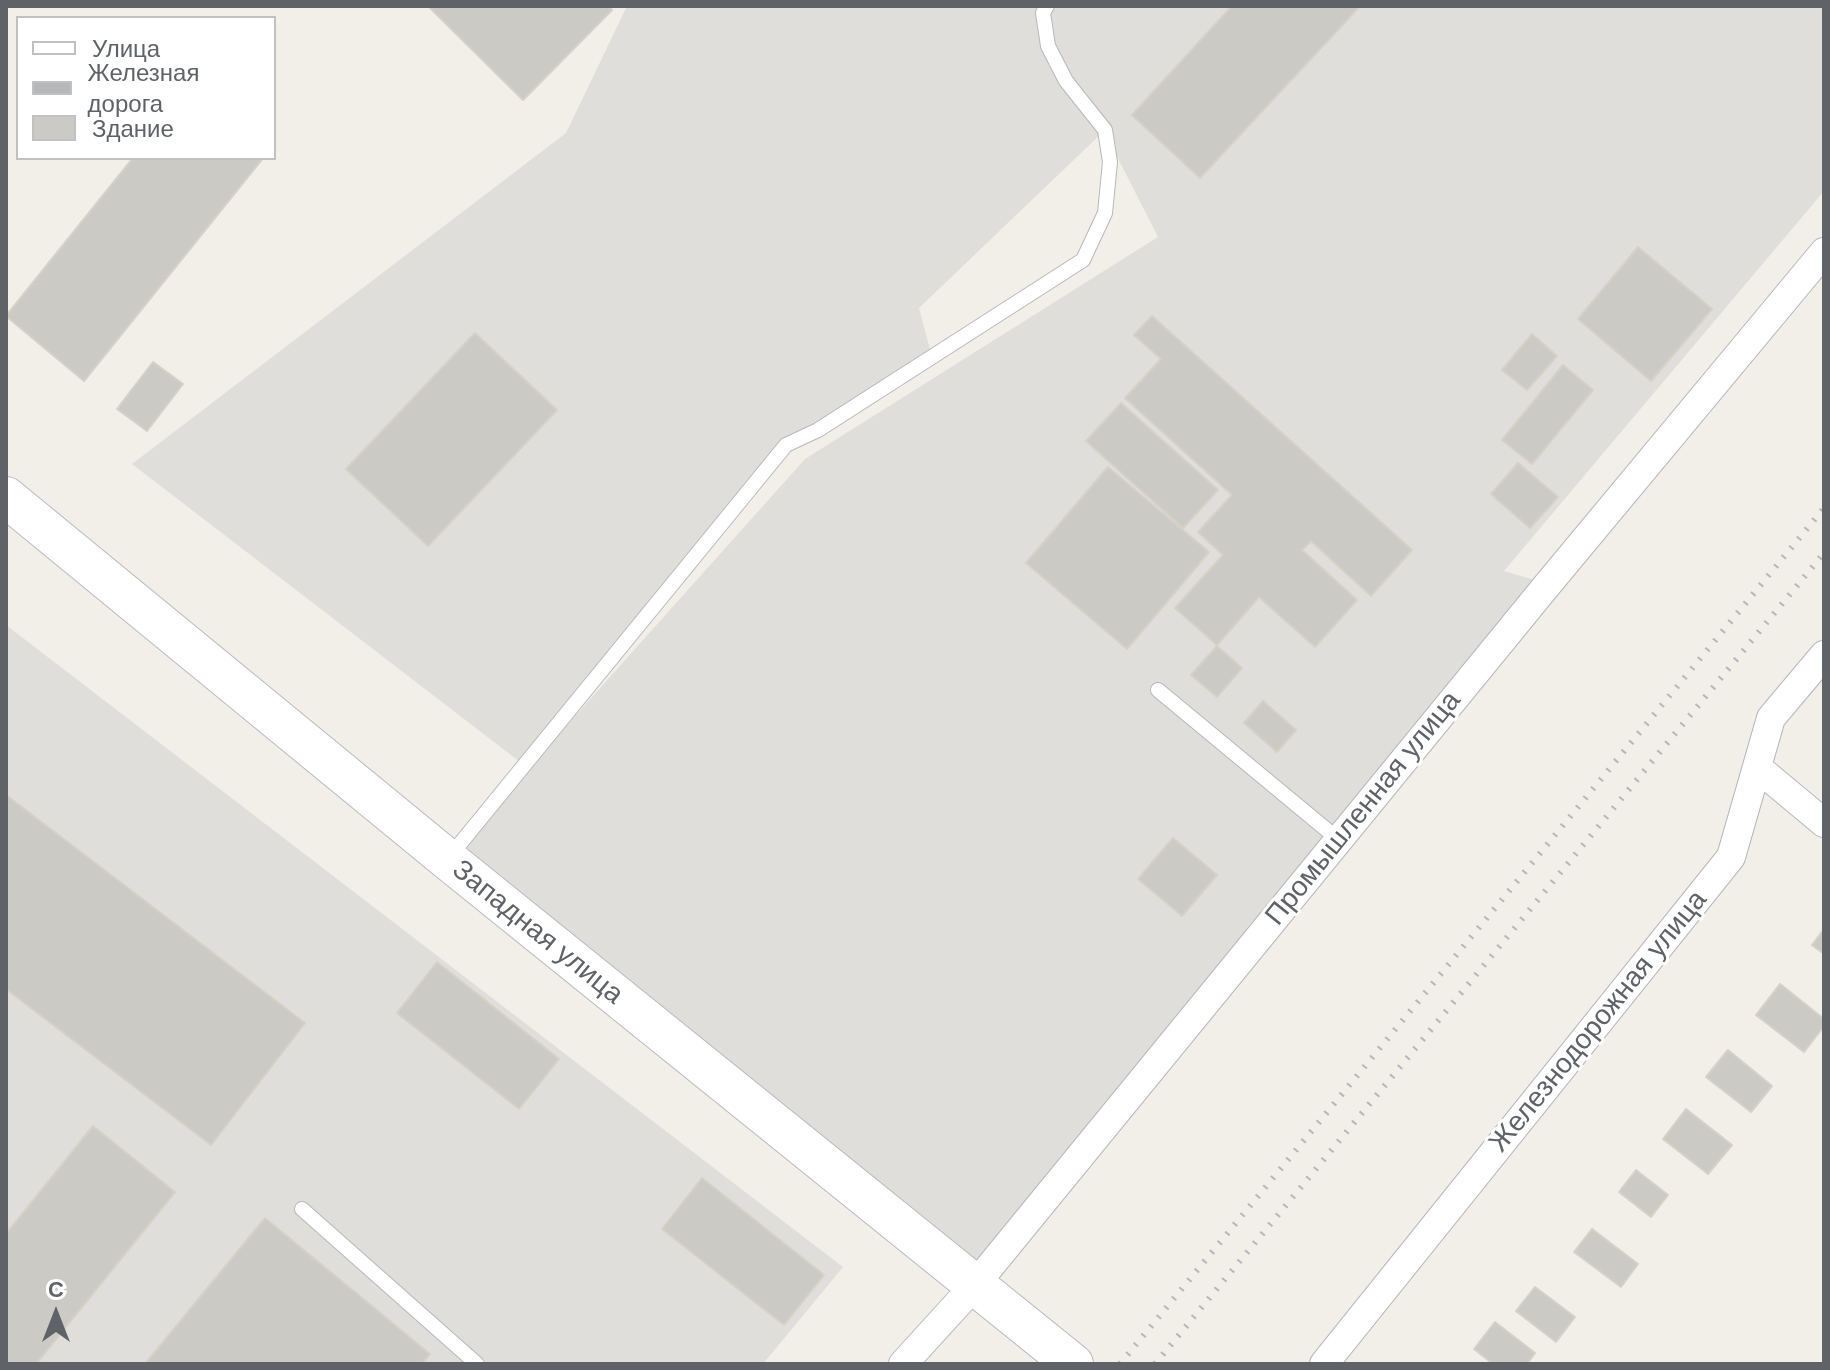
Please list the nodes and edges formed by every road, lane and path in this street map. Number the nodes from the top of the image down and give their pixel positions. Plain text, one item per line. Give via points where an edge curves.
1 (1047, 6) edge
2 (1824, 252) edge
3 (6, 497) edge
4 (1824, 655) edge
5 (1158, 690) dead end
6 (1758, 768) junction
7 (1824, 823) edge
8 (1339, 840) junction
9 (447, 859) junction
10 (302, 1209) dead end
11 (974, 1286) junction
12 (477, 1364) edge
13 (903, 1364) edge
14 (1073, 1364) edge
15 (1324, 1364) edge

1 - 9 lane via 1043,13 1048,46 1066,81 1105,130 1110,162 1105,213 1083,260 818,430 786,445
2 - 8 street, Промышленная улица
3 - 9 main road, Западная улица
4 - 6 street, Железнодорожная улица via 1771,718
5 - 8 lane
6 - 7 street
6 - 15 street, Железнодорожная улица via 1731,857
8 - 11 street, Промышленная улица
9 - 11 main road, Западная улица
10 - 12 lane
11 - 13 street, Промышленная улица
11 - 14 main road, Западная улица

